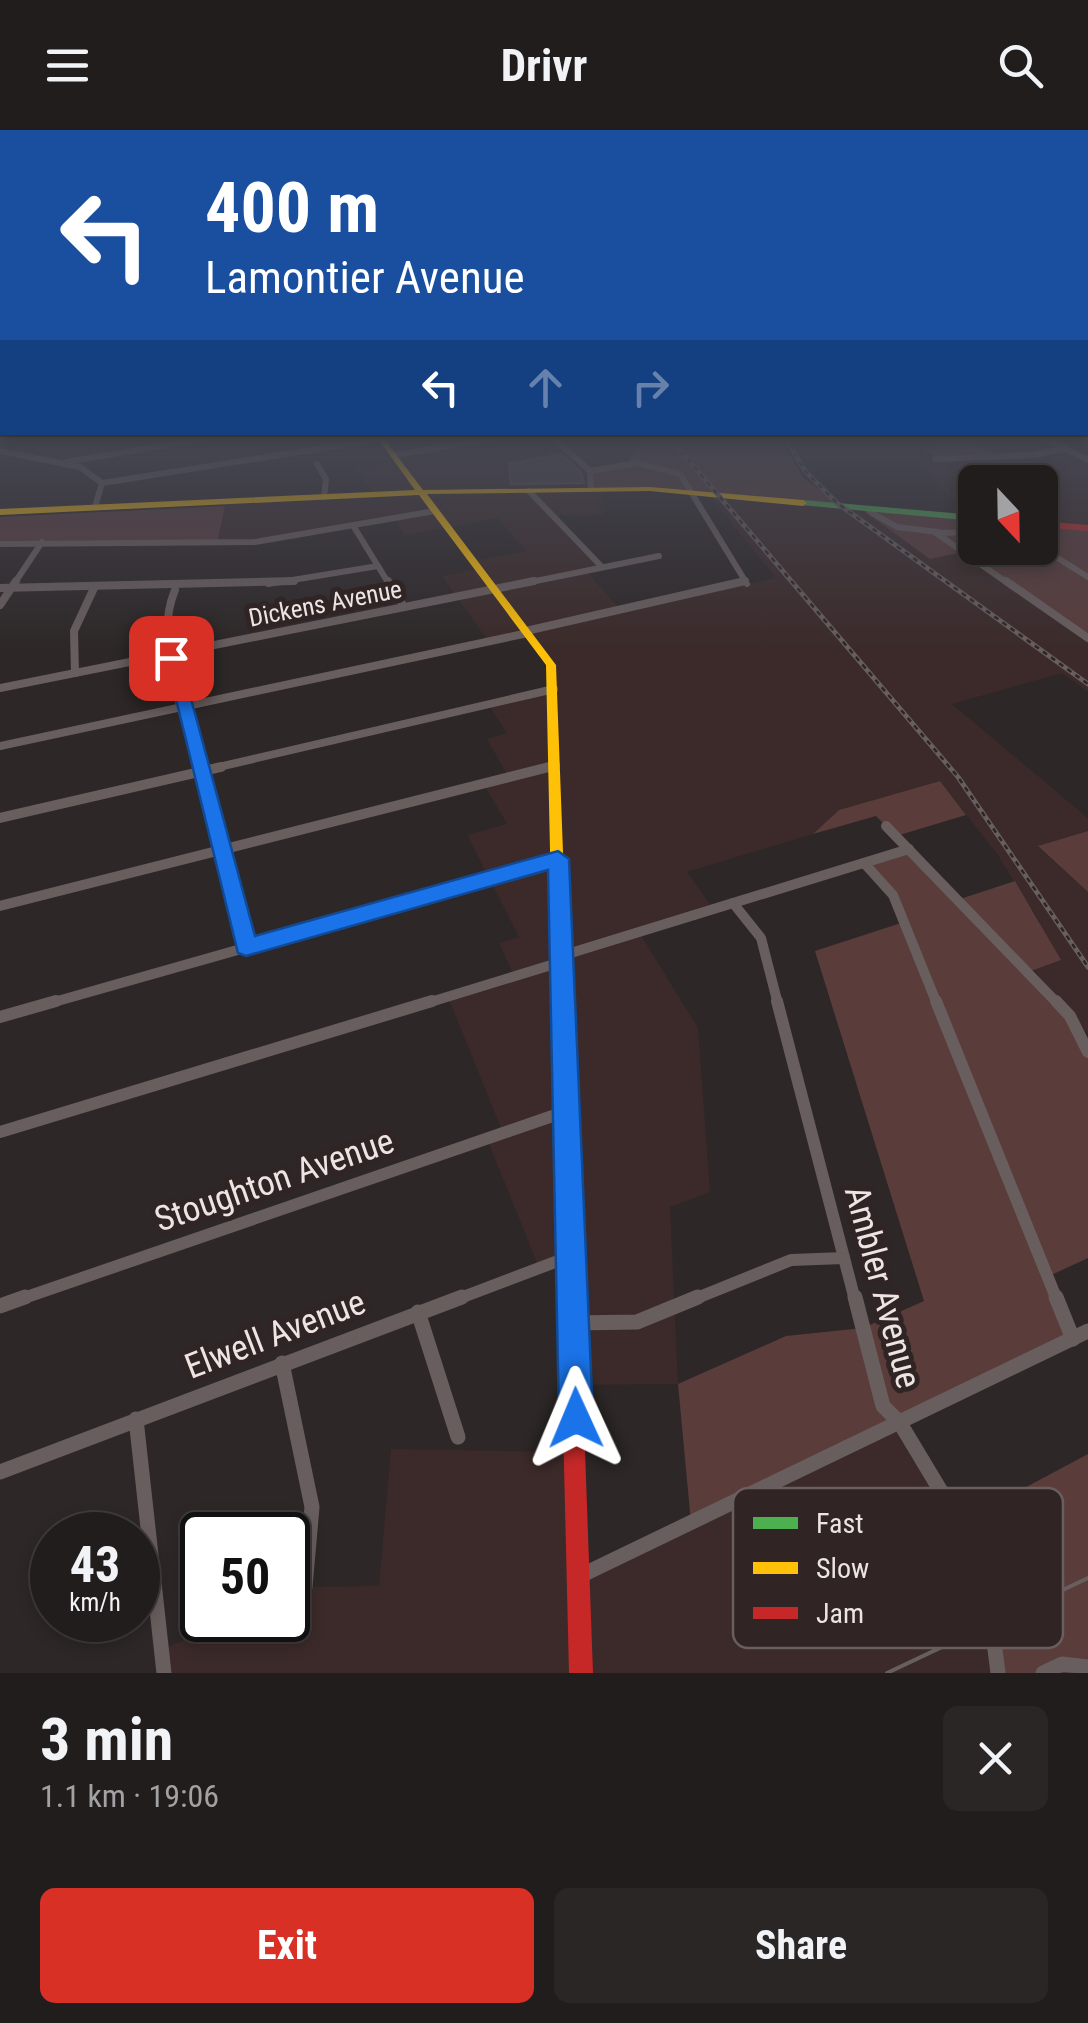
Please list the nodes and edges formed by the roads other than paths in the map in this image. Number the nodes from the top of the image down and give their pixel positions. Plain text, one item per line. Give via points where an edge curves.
1 (76, 508) edge
2 (547, 508) edge
3 (701, 508) edge
4 (858, 508) edge
5 (435, 510) joint
6 (877, 510) junction
7 (0, 512) edge
8 (958, 517) edge
9 (354, 526) junction
10 (1058, 526) edge
11 (1088, 528) edge
12 (958, 533) edge
13 (937, 534) junction
14 (42, 542) junction
15 (0, 544) edge
16 (658, 556) dead end
17 (1058, 558) edge
18 (378, 566) junction
19 (602, 567) junction
20 (1088, 577) edge
21 (12, 587) junction
22 (0, 588) edge
23 (94, 588) junction
24 (495, 589) junction
25 (175, 590) junction
26 (0, 605) edge
27 (404, 607) junction
28 (527, 632) junction
29 (1088, 638) edge
30 (170, 654) junction
31 (75, 674) junction
32 (0, 688) edge
33 (554, 689) junction
34 (184, 707) junction
35 (0, 746) edge
36 (556, 765) junction
37 (201, 772) junction
38 (0, 818) edge
39 (886, 826) dead end
40 (221, 849) junction
41 (908, 850) junction
42 (558, 859) junction
43 (864, 863) junction
44 (733, 903) junction
45 (0, 906) edge
46 (246, 947) junction
47 (561, 959) junction
48 (0, 1016) edge
49 (1088, 1052) edge
50 (568, 1111) junction
51 (0, 1132) edge
52 (572, 1255) junction
53 (844, 1258) junction
54 (0, 1306) edge
55 (418, 1312) junction
56 (574, 1323) junction
57 (1081, 1335) edge
58 (282, 1364) junction
59 (136, 1419) junction
60 (900, 1424) junction
61 (458, 1437) dead end
62 (0, 1472) edge
63 (765, 1488) edge
64 (939, 1488) edge
65 (733, 1503) edge
66 (310, 1535) edge
67 (580, 1576) junction
68 (995, 1648) edge
69 (1088, 1666) edge
70 (164, 1673) edge
71 (581, 1673) edge
72 (998, 1673) edge
73 (1043, 1673) edge

1 - 7 main road
2 - 19 street
3 - 28 street via 747,584
4 - 6 main road
5 - 9 street
5 - 24 main road
6 - 8 main road
6 - 13 street via 897,526
9 - 14 street via 256,542
9 - 18 street
10 - 11 main road
12 - 13 street
13 - 29 street
14 - 15 street
14 - 21 street
16 - 19 street, Dickens Avenue
17 - 20 street
18 - 25 street via 288,583
18 - 27 street
19 - 24 street, Dickens Avenue
21 - 22 street
21 - 23 street
21 - 26 street
23 - 25 street
23 - 31 street via 74,630
24 - 27 street, Dickens Avenue
24 - 28 main road
25 - 30 street via 164,626
27 - 30 street, Dickens Avenue
28 - 33 main road via 551,664
28 - 34 street
30 - 31 street, Dickens Avenue
30 - 34 street
31 - 32 street, Dickens Avenue
33 - 36 main road
33 - 37 street
34 - 35 street
34 - 37 street
36 - 40 street
36 - 42 main road
37 - 38 street
37 - 40 street
39 - 41 street
40 - 45 street
40 - 46 street
41 - 43 street
41 - 49 street via 1070,1016
42 - 46 street
42 - 47 main road
43 - 44 street
43 - 57 street via 893,895
44 - 47 street
44 - 53 street, Ambler Avenue via 761,938
46 - 48 street
47 - 50 main road
47 - 51 street
50 - 52 main road
50 - 54 street, Stoughton Avenue
52 - 55 street, Elwell Avenue
52 - 56 main road
53 - 56 street via 791,1260 636,1322
53 - 60 street, Ambler Avenue via 883,1406
55 - 58 street, Elwell Avenue
55 - 61 street
56 - 67 main road
57 - 60 street
58 - 59 street, Elwell Avenue
58 - 66 street via 312,1508
59 - 62 street, Elwell Avenue
59 - 70 street
60 - 63 street
60 - 64 street, Ambler Avenue
65 - 67 street
67 - 71 main road
68 - 72 street, Ambler Avenue
69 - 73 street via 1062,1664

